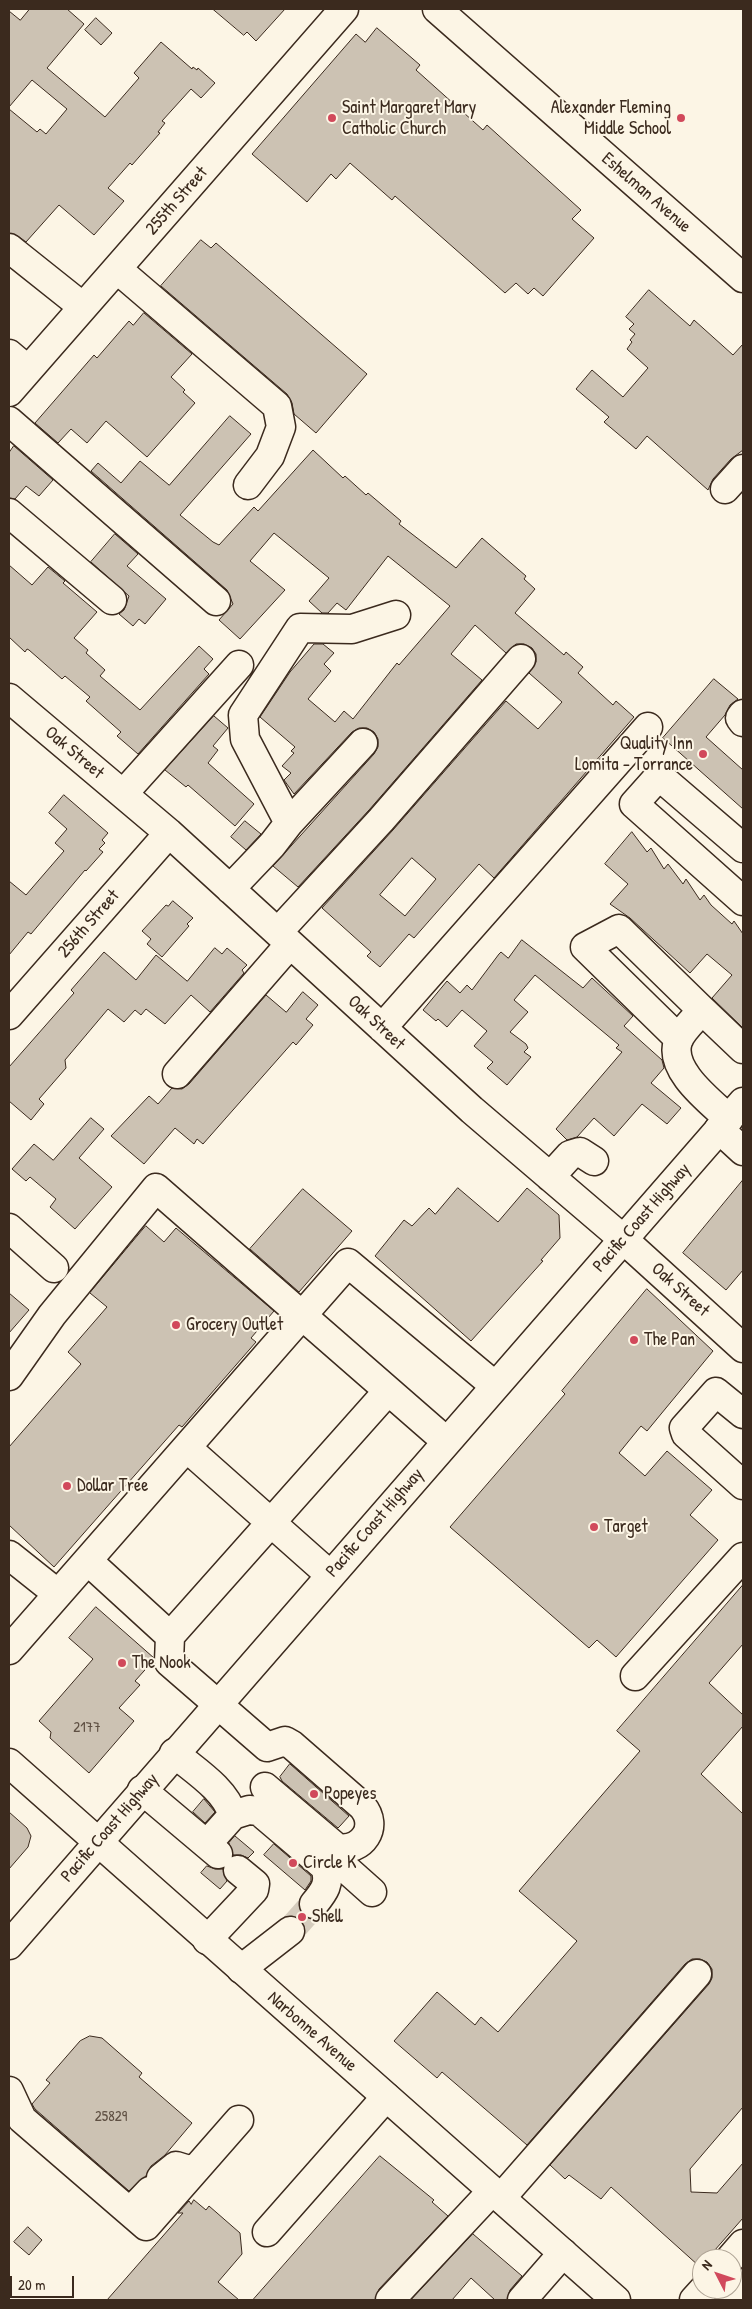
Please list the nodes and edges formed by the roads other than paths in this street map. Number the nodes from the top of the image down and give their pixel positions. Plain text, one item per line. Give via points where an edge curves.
1 (344, 9) edge
2 (437, 9) edge
3 (9, 248) edge
4 (117, 269) junction
5 (743, 278) edge
6 (83, 307) junction
7 (18, 362) edge
8 (9, 392) edge
9 (9, 421) edge
10 (743, 469) edge
11 (248, 485) dead end
12 (726, 490) dead end
13 (9, 513) edge
14 (112, 600) dead end
15 (216, 602) dead end
16 (396, 615) dead end
17 (521, 659) dead end
18 (239, 665) dead end
19 (9, 698) edge
20 (743, 714) edge
21 (743, 722) edge
22 (648, 727) dead end
23 (363, 743) dead end
24 (123, 794) junction
25 (289, 823) junction
26 (169, 833) junction
27 (743, 848) edge
28 (230, 889) junction
29 (743, 900) edge
30 (284, 938) junction
31 (702, 1010) junction
32 (9, 1015) edge
33 (382, 1028) junction
34 (678, 1040) junction
35 (743, 1049) edge
36 (177, 1074) dead end
37 (730, 1116) edge
38 (743, 1151) edge
39 (594, 1161) dead end
40 (550, 1177) junction
41 (9, 1228) edge
42 (623, 1239) junction
43 (54, 1268) dead end
44 (302, 1316) junction
45 (743, 1348) edge
46 (9, 1376) edge
47 (494, 1385) junction
48 (388, 1391) junction
49 (743, 1414) edge
50 (446, 1441) junction
51 (187, 1448) junction
52 (743, 1484) edge
53 (271, 1522) junction
54 (9, 1554) edge
55 (743, 1557) edge
56 (88, 1560) junction
57 (330, 1575) junction
58 (58, 1594) junction
59 (170, 1636) junction
60 (9, 1650) edge
61 (634, 1676) dead end
62 (218, 1703) junction
63 (267, 1747) junction
64 (174, 1754) junction
65 (9, 1763) edge
66 (265, 1787) junction
67 (142, 1790) junction
68 (233, 1815) junction
69 (97, 1843) junction
70 (221, 1856) junction
71 (372, 1892) dead end
72 (314, 1904) tunnel mouth
73 (290, 1931) tunnel mouth
74 (207, 1940) junction
75 (9, 1945) edge
76 (241, 1969) junction
77 (697, 1974) dead end
78 (9, 2092) edge
79 (386, 2097) junction
80 (239, 2120) dead end
81 (197, 2168) junction
82 (496, 2195) junction
83 (130, 2212) junction
84 (267, 2232) dead end
85 (563, 2253) junction
86 (390, 2300) edge
87 (522, 2300) edge
88 (616, 2300) edge

1 - 4 main road, 255th Street
2 - 5 main road, Eshelman Avenue
3 - 6 main road
4 - 6 main road, 255th Street
4 - 11 main road via 277,406 282,427 270,456
6 - 7 main road, 255th Street
7 - 8 main road, 255th Street
9 - 15 main road
10 - 12 main road
13 - 14 main road
16 - 25 main road via 352,629 300,628 243,715 245,739
17 - 30 main road
18 - 24 main road
19 - 24 main road, Oak Street
20 - 21 main road via 740,718
22 - 33 main road
23 - 25 main road
24 - 26 main road, Oak Street
25 - 28 main road
26 - 28 main road, Oak Street
26 - 32 main road, 256th Street
27 - 29 main road via 660,776 634,804
28 - 30 main road, Oak Street
30 - 33 main road, Oak Street
30 - 36 main road
31 - 34 main road
31 - 34 main road via 619,929 585,947
31 - 35 main road
33 - 40 main road, Oak Street
34 - 37 main road via 676,1053 690,1082
37 - 38 main road
37 - 42 main road, Pacific Coast Highway
39 - 40 main road via 580,1152 570,1155
40 - 42 main road, Oak Street
41 - 43 main road
42 - 45 main road, Oak Street
42 - 47 main road, Pacific Coast Highway
44 - 46 main road via 156,1188 52,1316
44 - 47 main road via 348,1263
44 - 48 main road
44 - 51 main road
47 - 50 main road, Pacific Coast Highway
48 - 50 main road
48 - 53 main road
49 - 52 main road via 716,1392 684,1428 686,1434
50 - 57 main road, Pacific Coast Highway
51 - 53 main road
51 - 56 main road
53 - 57 main road
53 - 59 main road
54 - 58 main road
55 - 61 main road
56 - 58 main road
56 - 59 main road
57 - 62 main road, Pacific Coast Highway
58 - 60 main road
59 - 62 main road via 169,1662
62 - 63 main road
62 - 64 main road, Pacific Coast Highway
63 - 66 main road via 263,1766
63 - 66 main road via 285,1741 292,1745 362,1806 371,1824 355,1846 337,1848
64 - 67 main road, Pacific Coast Highway
64 - 68 main road via 216,1788 228,1802
65 - 69 main road, Narbonne Avenue
66 - 71 main road via 272,1804
67 - 69 main road, Pacific Coast Highway
67 - 70 main road
68 - 70 main road
68 - 72 main road via 249,1810 259,1811 325,1867 326,1890
69 - 74 main road, Narbonne Avenue
69 - 75 main road, Pacific Coast Highway
70 - 74 main road via 255,1884 254,1890
73 - 76 main road
74 - 76 main road, Narbonne Avenue
76 - 79 main road, Narbonne Avenue
77 - 82 main road
78 - 83 main road via 22,2118
79 - 82 main road, Narbonne Avenue
79 - 84 main road
80 - 81 main road
81 - 83 main road via 189,2170 176,2166
81 - 83 main road via 146,2226
82 - 85 main road, Narbonne Avenue
82 - 86 main road
85 - 87 main road
85 - 88 main road, Narbonne Avenue

